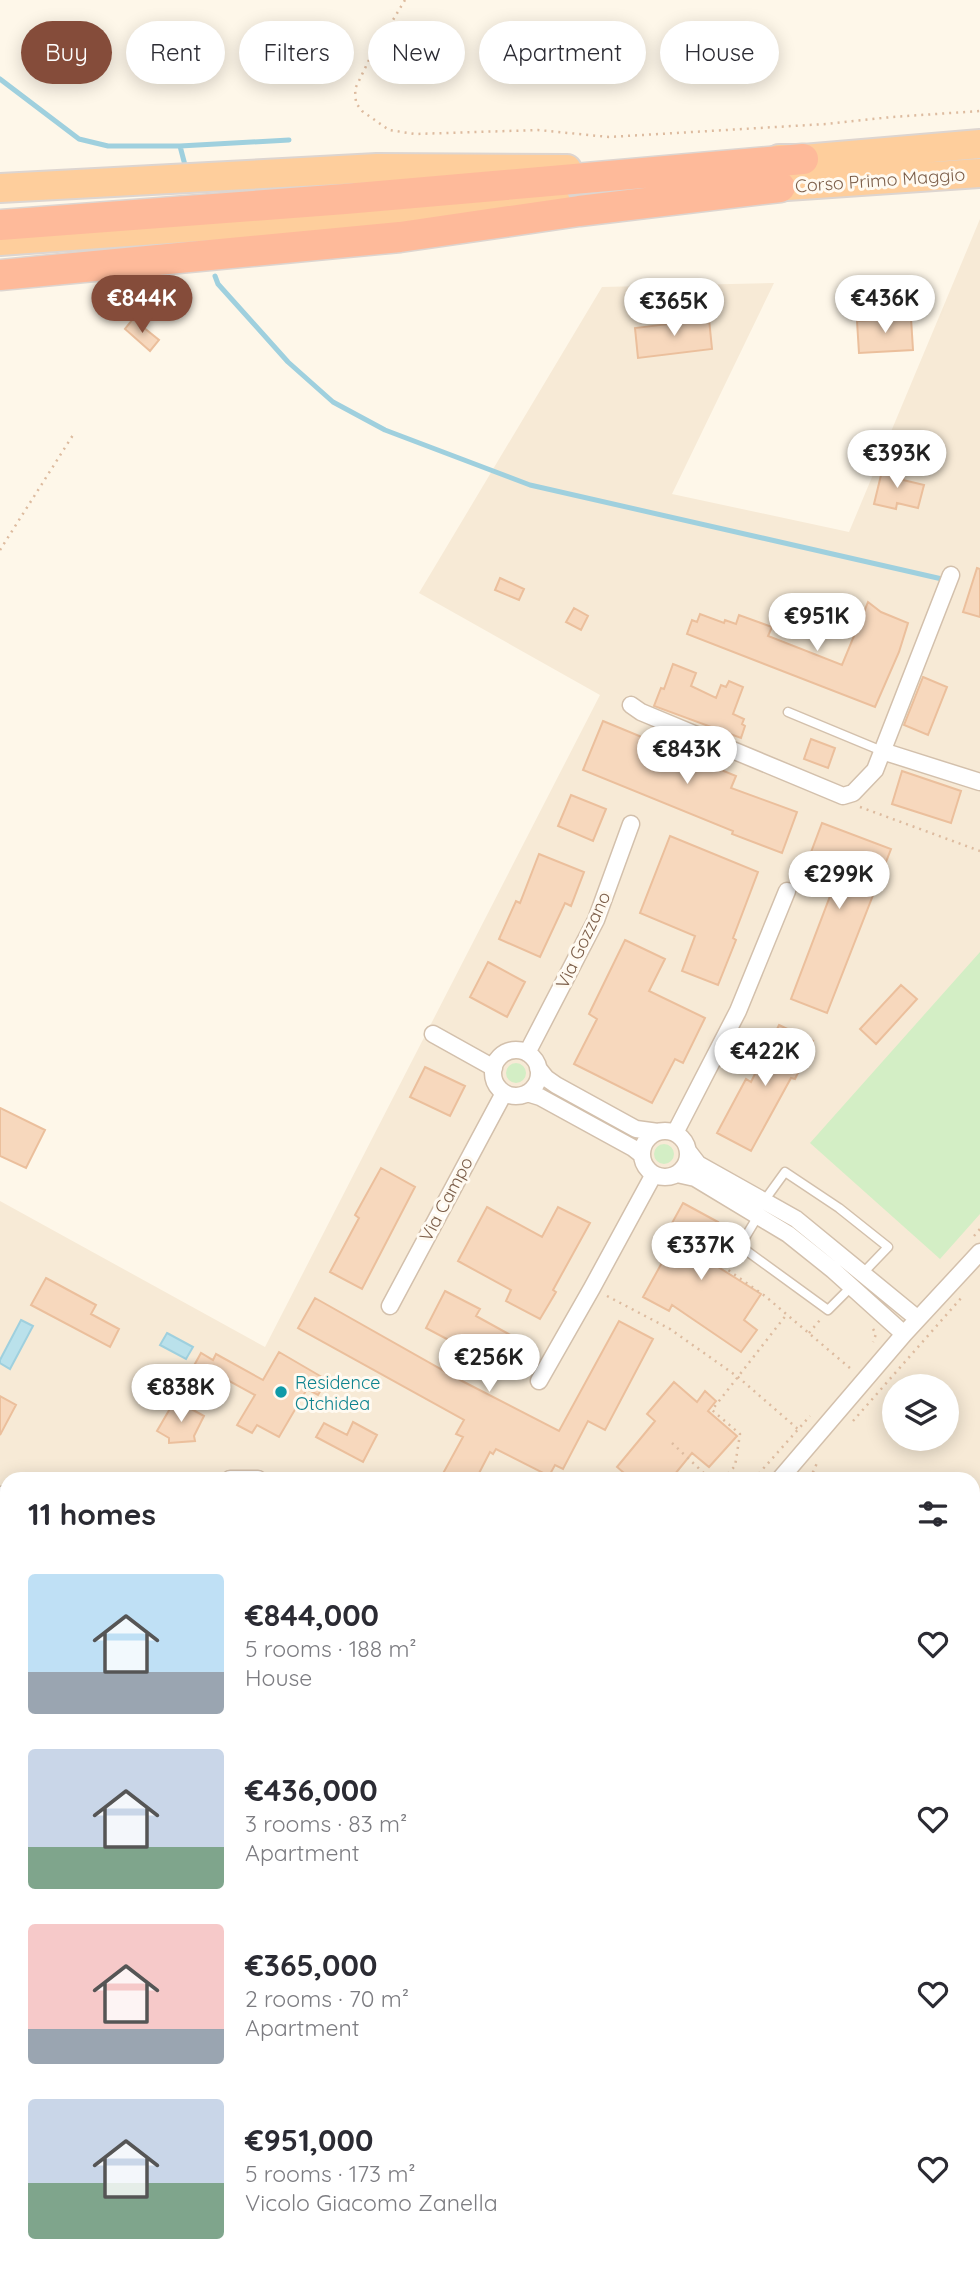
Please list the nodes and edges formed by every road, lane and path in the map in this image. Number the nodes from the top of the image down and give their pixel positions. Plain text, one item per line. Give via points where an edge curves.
1 (405, 0) edge
2 (980, 111) edge
3 (980, 144) edge
4 (803, 159) junction
5 (980, 173) edge
6 (780, 187) junction
7 (0, 188) edge
8 (0, 225) edge
9 (0, 241) edge
10 (0, 275) edge
11 (73, 435) dead end
12 (0, 550) edge
13 (951, 575) dead end
14 (631, 705) dead end
15 (788, 712) dead end
16 (882, 751) junction
17 (980, 781) edge
18 (848, 794) junction
19 (631, 824) dead end
20 (980, 851) edge
21 (787, 891) dead end
22 (433, 1034) dead end
23 (527, 1053) junction
24 (538, 1068) junction
25 (494, 1069) junction
26 (504, 1093) junction
27 (527, 1093) junction
28 (658, 1132) junction
29 (675, 1133) junction
30 (688, 1151) junction
31 (642, 1155) junction
32 (654, 1174) junction
33 (677, 1174) junction
34 (761, 1209) junction
35 (740, 1246) junction
36 (980, 1252) edge
37 (863, 1273) junction
38 (851, 1287) junction
39 (592, 1288) junction
40 (970, 1289) dead end
41 (390, 1306) dead end
42 (828, 1310) junction
43 (787, 1314) junction
44 (918, 1319) junction
45 (872, 1326) dead end
46 (808, 1333) junction
47 (904, 1334) junction
48 (872, 1347) dead end
49 (859, 1362) dead end
50 (738, 1377) junction
51 (539, 1381) dead end
52 (816, 1409) dead end
53 (853, 1421) dead end
54 (798, 1429) junction
55 (671, 1443) dead end
56 (821, 1458) dead end
57 (702, 1472) edge
58 (729, 1472) edge
59 (760, 1472) edge
60 (786, 1472) edge
61 (814, 1472) edge

1 - 2 path via 355,89 362,111 389,130 415,134 538,130 609,137
3 - 4 highway, Corso Primo Maggio
4 - 7 highway, Corso Primo Maggio via 572,169 377,168
4 - 8 highway
5 - 6 highway, Corso Primo Maggio
6 - 9 highway, Corso Primo Maggio
6 - 10 highway via 400,237
11 - 12 path
13 - 16 street
14 - 18 street via 842,796
15 - 16 lane
16 - 17 street
16 - 18 street via 875,770
18 - 20 path via 856,806
19 - 23 street, Via Gozzano via 596,920
21 - 29 street via 738,1011
22 - 25 street
23 - 24 street
23 - 25 street via 504,1054
24 - 27 street via 537,1083
24 - 28 street via 556,1085 636,1129
25 - 26 street via 494,1081
26 - 27 street via 515,1097
26 - 41 street, Via Campo
27 - 31 street
28 - 29 street
28 - 31 street via 645,1144
29 - 30 street
30 - 33 street via 686,1164
30 - 34 street via 698,1164
31 - 32 street
32 - 33 street
32 - 39 street
33 - 34 street
34 - 35 lane
34 - 37 street via 796,1219
34 - 37 lane via 785,1172 888,1247
34 - 38 street
35 - 42 lane
35 - 43 path via 728,1270
36 - 44 street
37 - 44 street
38 - 42 lane
38 - 47 street
39 - 50 path via 670,1329
39 - 51 street
40 - 53 path
42 - 46 path
43 - 46 path
43 - 50 path
44 - 47 street
45 - 48 path via 876,1334
46 - 49 path via 852,1370
47 - 60 street
50 - 54 path
50 - 58 path via 712,1410 740,1434 735,1466
52 - 54 path
54 - 59 path
55 - 57 path
56 - 61 path

